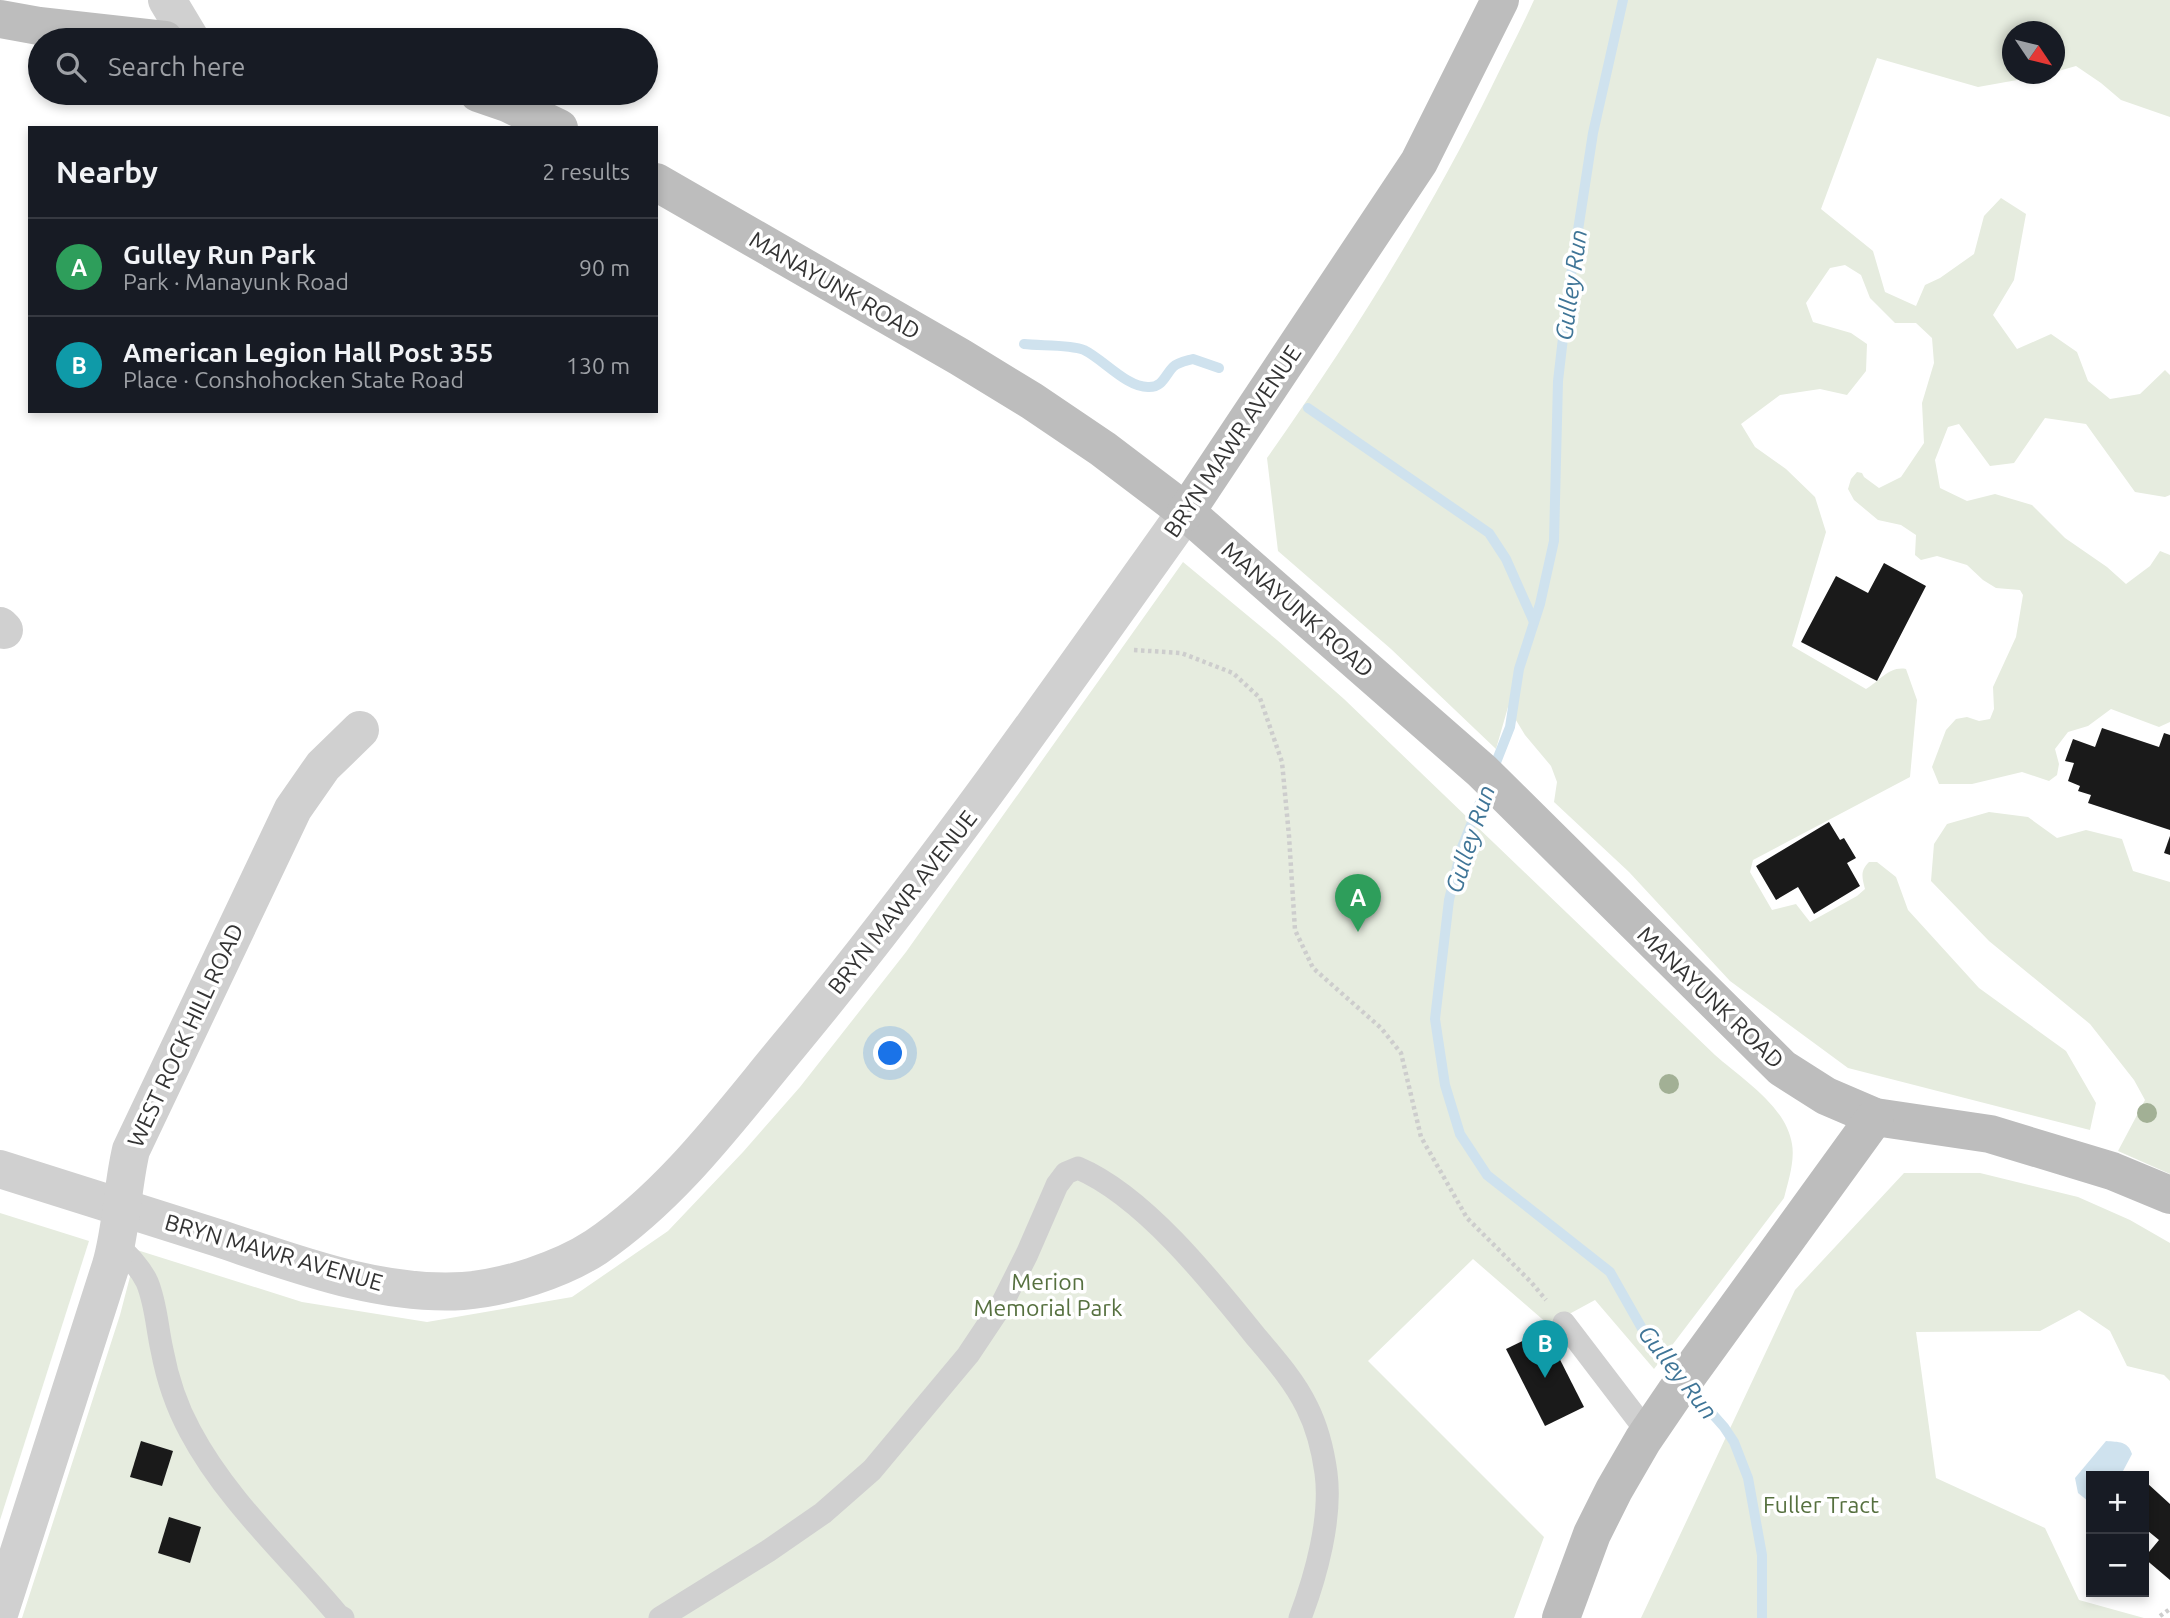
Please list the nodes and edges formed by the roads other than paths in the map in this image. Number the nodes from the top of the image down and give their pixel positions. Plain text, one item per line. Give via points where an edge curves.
1 (167, 0) edge
2 (1500, 0) edge
3 (0, 19) edge
4 (57, 28) edge
5 (184, 28) edge
6 (511, 105) edge
7 (555, 126) edge
8 (658, 183) edge
9 (1186, 512) junction
10 (360, 730) dead end
11 (1875, 1117) junction
12 (0, 1170) edge
13 (2170, 1195) edge
14 (122, 1208) junction
15 (117, 1245) junction
16 (1564, 1323) road end
17 (1648, 1433) junction
18 (0, 1611) edge
19 (340, 1617) edge
20 (660, 1618) edge
21 (1300, 1618) edge
22 (1561, 1618) edge

1 - 5 street
2 - 9 street, BRYN MAWR AVENUE via 1419,162
3 - 4 street
6 - 7 street
8 - 9 street, MANAYUNK ROAD via 1011,388
9 - 11 street, MANAYUNK ROAD via 1489,778 1782,1068 1826,1096
9 - 14 street, BRYN MAWR AVENUE via 1002,772 777,1061 692,1163 593,1249 513,1282 427,1292 298,1264
10 - 14 street, WEST ROCK HILL ROAD via 323,766 292,809 268,856 131,1150
11 - 13 street, MANAYUNK ROAD via 1990,1134 2112,1171
11 - 17 street
12 - 14 street, BRYN MAWR AVENUE
14 - 15 street, WEST ROCK HILL ROAD
15 - 18 street, WEST ROCK HILL ROAD
15 - 19 lane via 147,1283 162,1354 190,1431 218,1476
16 - 17 lane
17 - 22 street via 1592,1534
20 - 21 lane via 768,1551 872,1470 968,1355 1002,1304 1057,1185 1078,1167 1131,1202 1174,1242 1247,1325 1307,1406 1327,1475 1326,1515 1321,1552

